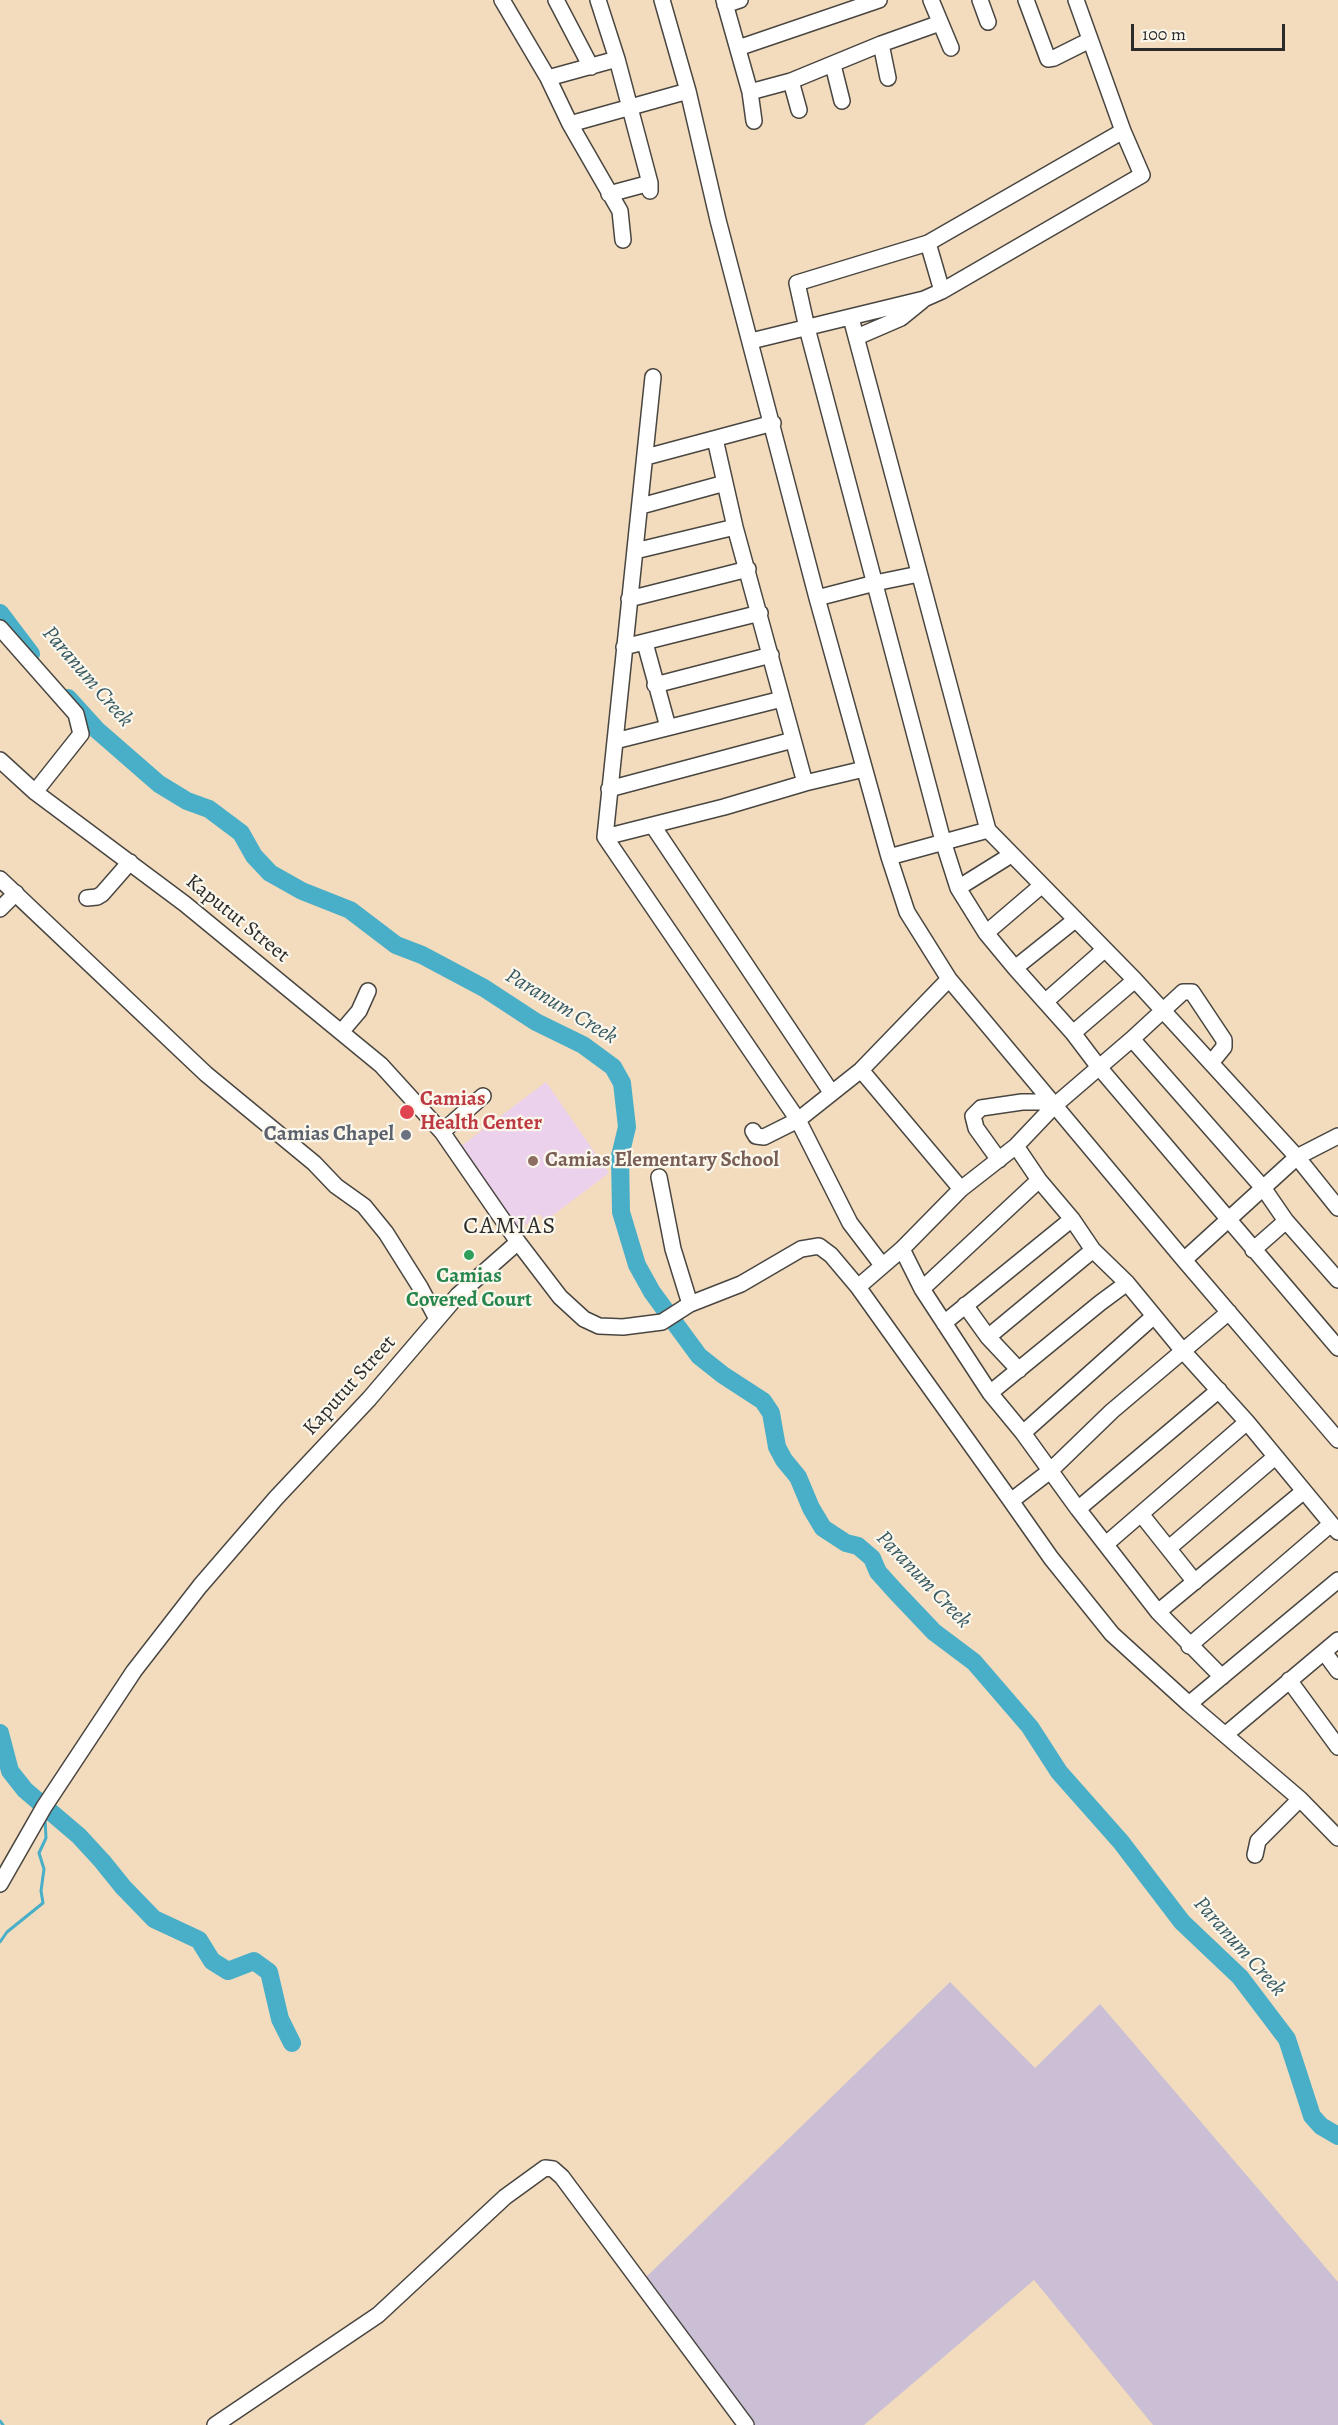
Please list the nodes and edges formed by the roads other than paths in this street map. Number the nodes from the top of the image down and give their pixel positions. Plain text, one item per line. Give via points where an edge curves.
1 (502, 0) edge
2 (556, 0) edge
3 (598, 0) edge
4 (662, 0) edge
5 (879, 0) edge
6 (931, 0) edge
7 (980, 0) edge
8 (1026, 0) edge
9 (1076, 0) edge
10 (730, 2) edge
11 (988, 22) dead end
12 (940, 23) junction
13 (1090, 40) junction
14 (881, 44) junction
15 (738, 48) junction
16 (951, 48) dead end
17 (617, 59) junction
18 (833, 65) junction
19 (591, 67) junction
20 (548, 78) junction
21 (888, 78) dead end
22 (791, 81) junction
23 (688, 91) junction
24 (750, 92) junction
25 (842, 101) dead end
26 (628, 107) junction
27 (799, 110) dead end
28 (754, 121) dead end
29 (570, 124) junction
30 (1124, 131) junction
31 (609, 194) junction
32 (623, 240) dead end
33 (928, 243) junction
34 (942, 291) junction
35 (924, 299) junction
36 (851, 318) junction
37 (807, 328) junction
38 (857, 337) junction
39 (751, 341) junction
40 (653, 377) dead end
41 (772, 423) junction
42 (715, 439) junction
43 (646, 457) junction
44 (725, 483) junction
45 (641, 506) junction
46 (735, 527) junction
47 (635, 551) junction
48 (748, 568) junction
49 (919, 574) junction
50 (875, 583) junction
51 (817, 598) junction
52 (630, 599) junction
53 (760, 613) junction
54 (0, 628) edge
55 (645, 643) junction
56 (624, 647) junction
57 (771, 655) junction
58 (655, 685) junction
59 (782, 699) junction
60 (668, 727) junction
61 (793, 740) junction
62 (615, 741) junction
63 (0, 760) edge
64 (864, 769) junction
65 (804, 783) junction
66 (609, 789) junction
67 (35, 792) junction
68 (653, 826) junction
69 (988, 830) junction
70 (605, 837) junction
71 (943, 841) junction
72 (1011, 855) junction
73 (889, 857) junction
74 (130, 862) junction
75 (0, 879) edge
76 (1041, 886) junction
77 (958, 888) junction
78 (16, 893) junction
79 (87, 898) dead end
80 (0, 909) edge
81 (1075, 920) junction
82 (986, 933) junction
83 (1104, 950) junction
84 (1015, 968) junction
85 (949, 979) junction
86 (1135, 980) junction
87 (368, 991) dead end
88 (1046, 1001) junction
89 (1163, 1011) junction
90 (342, 1031) junction
91 (1073, 1033) junction
92 (1132, 1039) junction
93 (1211, 1063) junction
94 (1098, 1066) junction
95 (861, 1070) junction
96 (831, 1092) junction
97 (483, 1096) dead end
98 (1052, 1104) junction
99 (798, 1120) junction
100 (753, 1131) dead end
101 (442, 1132) junction
102 (1338, 1136) edge
103 (1017, 1146) junction
104 (1297, 1157) junction
105 (999, 1160) junction
106 (659, 1177) dead end
107 (1039, 1180) junction
108 (961, 1189) junction
109 (1264, 1189) junction
110 (1338, 1208) edge
111 (1072, 1219) junction
112 (1230, 1220) junction
113 (1286, 1221) junction
114 (518, 1242) junction
115 (902, 1249) junction
116 (1093, 1250) junction
117 (1253, 1250) junction
118 (1184, 1260) junction
119 (882, 1265) junction
120 (1338, 1280) edge
121 (1127, 1283) junction
122 (858, 1287) junction
123 (922, 1289) junction
124 (965, 1305) junction
125 (686, 1308) junction
126 (1229, 1312) junction
127 (1154, 1316) junction
128 (437, 1319) junction
129 (944, 1323) junction
130 (988, 1337) junction
131 (1338, 1348) edge
132 (1183, 1351) junction
133 (1019, 1371) junction
134 (1219, 1389) junction
135 (990, 1393) junction
136 (1247, 1422) junction
137 (1336, 1432) edge
138 (1023, 1433) junction
139 (1275, 1457) junction
140 (1050, 1472) junction
141 (1304, 1491) junction
142 (1011, 1501) junction
143 (1078, 1509) junction
144 (1141, 1514) junction
145 (1335, 1528) edge
146 (1106, 1544) junction
147 (1169, 1548) junction
148 (1338, 1580) edge
149 (1195, 1582) junction
150 (1158, 1612) junction
151 (1338, 1640) edge
152 (1189, 1646) junction
153 (1324, 1652) junction
154 (1338, 1671) edge
155 (1222, 1677) junction
156 (1289, 1680) junction
157 (1189, 1704) junction
158 (1226, 1735) junction
159 (1338, 1747) edge
160 (1300, 1799) junction
161 (1338, 1838) edge
162 (1254, 1855) dead end
163 (0, 1884) edge
164 (215, 2425) edge
165 (746, 2425) edge

1 - 20 street
2 - 19 street
3 - 17 street
4 - 23 street
5 - 15 street
6 - 12 street
7 - 11 street
8 - 13 street via 1048,58
9 - 13 street
10 - 15 street
12 - 14 street
12 - 16 street
13 - 30 street
14 - 18 street
14 - 21 street
15 - 24 street
17 - 19 street
17 - 26 street
18 - 22 street
18 - 25 street
19 - 20 street
20 - 29 street
22 - 24 street
22 - 27 street
23 - 26 street
23 - 39 street
24 - 28 street
26 - 29 street
26 - 31 street via 650,187
29 - 31 street
30 - 33 street
30 - 34 street via 1142,175
31 - 32 street via 622,216
33 - 34 street
33 - 37 street via 798,283
34 - 35 street
35 - 36 street
35 - 38 street via 901,318
36 - 37 street
36 - 38 street
37 - 39 street
37 - 50 street
38 - 49 street
39 - 41 street
40 - 43 street
41 - 42 street
41 - 51 street
42 - 43 street
42 - 44 street
43 - 45 street
44 - 45 street
44 - 46 street
45 - 47 street
46 - 47 street
46 - 48 street
47 - 52 street
48 - 52 street
48 - 53 street
49 - 50 street
49 - 69 street
50 - 51 street
50 - 71 street
51 - 64 street
52 - 56 street
53 - 55 street
53 - 57 street
54 - 67 street via 76,714 81,734
55 - 56 street
55 - 58 street
56 - 62 street
57 - 58 street
57 - 59 street
58 - 60 street
59 - 60 street
59 - 61 street
60 - 62 street
61 - 65 street
61 - 66 street
62 - 66 street
63 - 67 street, Kaputut Street
64 - 65 street
64 - 73 street
65 - 68 street
66 - 70 street
67 - 74 street, Kaputut Street
68 - 70 street
68 - 96 street
69 - 71 street
69 - 72 street
70 - 99 street
71 - 73 street
71 - 77 street
72 - 76 street
72 - 77 street
73 - 85 street via 907,912
74 - 79 street via 102,894
74 - 90 street, Kaputut Street
75 - 78 street
76 - 81 street
76 - 82 street
77 - 82 street
78 - 80 street
78 - 128 street via 206,1074 364,1206 386,1233
81 - 83 street
81 - 84 street
82 - 84 street
83 - 86 street
83 - 88 street
84 - 88 street
85 - 95 street
85 - 98 street
86 - 89 street
86 - 91 street
87 - 90 street
88 - 91 street
89 - 92 street
89 - 93 street
89 - 93 street via 1182,992 1192,992 1224,1040 1224,1047
90 - 101 street, Kaputut Street via 381,1065
91 - 94 street
92 - 94 street
92 - 109 street
93 - 104 street
94 - 98 street
94 - 112 street
95 - 96 street
95 - 108 street
96 - 99 street
97 - 101 street
98 - 103 street
98 - 105 street via 1022,1102 981,1108 973,1116 976,1128
98 - 118 street
99 - 100 street via 764,1137
99 - 119 street via 850,1223
101 - 114 street, Kaputut Street
102 - 104 street
103 - 105 street
103 - 107 street
104 - 109 street
104 - 110 street
105 - 108 street
106 - 125 street
107 - 111 street
107 - 123 street
108 - 115 street
109 - 112 street
109 - 113 street
111 - 116 street
111 - 124 street
112 - 117 street
112 - 118 street
113 - 117 street
113 - 120 street
114 - 125 street via 560,1298 584,1319 599,1326 662,1322
114 - 128 street, Kaputut Street
115 - 119 street
115 - 123 street
116 - 121 street
116 - 130 street
117 - 131 street
118 - 126 street
119 - 122 street
121 - 127 street
121 - 133 street
122 - 125 street via 831,1255 819,1246 810,1246 741,1284
122 - 142 street
123 - 129 street
124 - 129 street
124 - 130 street
126 - 132 street
126 - 137 street
127 - 132 street
127 - 138 street
128 - 163 street, Kaputut Street via 200,1586 134,1671 39,1816
129 - 135 street
130 - 133 street
132 - 134 street
132 - 140 street via 1112,1411
133 - 135 street
134 - 136 street
134 - 143 street
135 - 138 street
136 - 139 street
136 - 144 street
138 - 140 street
139 - 141 street
139 - 147 street
140 - 142 street
140 - 143 street
141 - 145 street
141 - 149 street
142 - 157 street via 1112,1634
143 - 146 street
144 - 146 street
144 - 147 street
145 - 152 street
146 - 150 street
147 - 149 street
148 - 155 street
149 - 150 street
150 - 152 street
151 - 153 street
152 - 155 street
153 - 154 street
153 - 156 street
155 - 157 street
156 - 158 street
156 - 159 street
157 - 158 street
158 - 160 street
160 - 161 street
160 - 162 street via 1258,1841
164 - 165 street via 378,2315 506,2197 545,2168 562,2177

